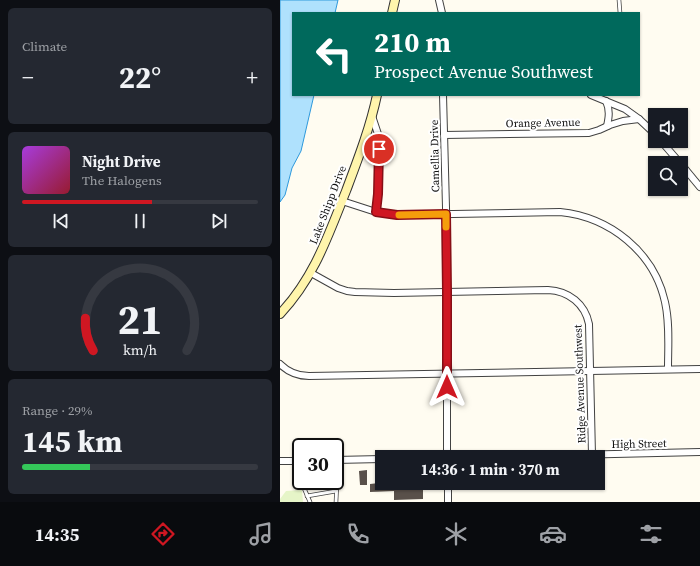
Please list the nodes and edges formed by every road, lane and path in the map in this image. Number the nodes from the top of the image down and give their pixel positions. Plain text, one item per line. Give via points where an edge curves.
1 (395, 0) edge
2 (439, 0) edge
3 (619, 0) edge
4 (392, 12) edge
5 (442, 12) edge
6 (620, 12) edge
7 (377, 96) edge
8 (443, 96) edge
9 (594, 96) edge
10 (606, 101) junction
11 (372, 116) junction
12 (639, 119) junction
13 (607, 126) junction
14 (648, 127) edge
15 (444, 135) junction
16 (667, 148) edge
17 (673, 156) edge
18 (688, 173) edge
19 (700, 187) edge
20 (342, 201) junction
21 (376, 212) junction
22 (446, 214) junction
23 (311, 273) junction
24 (447, 291) junction
25 (280, 314) edge
26 (280, 364) edge
27 (668, 369) junction
28 (700, 369) edge
29 (590, 371) junction
30 (447, 374) junction
31 (447, 450) edge
32 (592, 450) edge
33 (700, 452) edge
34 (605, 455) edge
35 (375, 459) edge
36 (344, 460) edge
37 (280, 461) edge
38 (292, 461) edge
39 (304, 490) edge
40 (448, 490) edge
41 (336, 491) joint
42 (307, 496) junction
43 (310, 502) edge
44 (336, 502) edge
45 (448, 502) edge

1 - 4 street
2 - 5 street
3 - 6 lane
7 - 11 street, Lake Shipp Drive
8 - 15 street, Camellia Drive
9 - 10 street
10 - 12 street via 625,109
10 - 13 street via 609,108
11 - 20 street, Lake Shipp Drive
11 - 21 street via 378,134
12 - 13 street, Orange Avenue
12 - 14 street
13 - 15 street, Orange Avenue via 589,132
15 - 22 street, Camellia Drive
16 - 17 street
18 - 19 street
20 - 21 street
20 - 23 street, Lake Shipp Drive
21 - 22 street via 397,215
22 - 24 street, Camellia Drive
22 - 27 street via 573,213 612,229 643,256 659,284 668,319
23 - 24 street, Ridge Avenue Southwest via 347,291
23 - 25 street, Lake Shipp Drive
24 - 29 street, Ridge Avenue Southwest via 548,290 567,294 584,309 588,320
24 - 30 street, Camellia Drive
26 - 30 street via 292,373 304,376
27 - 28 street
27 - 29 street
29 - 30 street
29 - 32 street, Ridge Avenue Southwest
30 - 31 street, Camellia Drive
33 - 34 street, High Street
35 - 36 street
37 - 38 street
39 - 42 lane
40 - 45 street
41 - 42 lane
41 - 44 lane
42 - 43 lane

